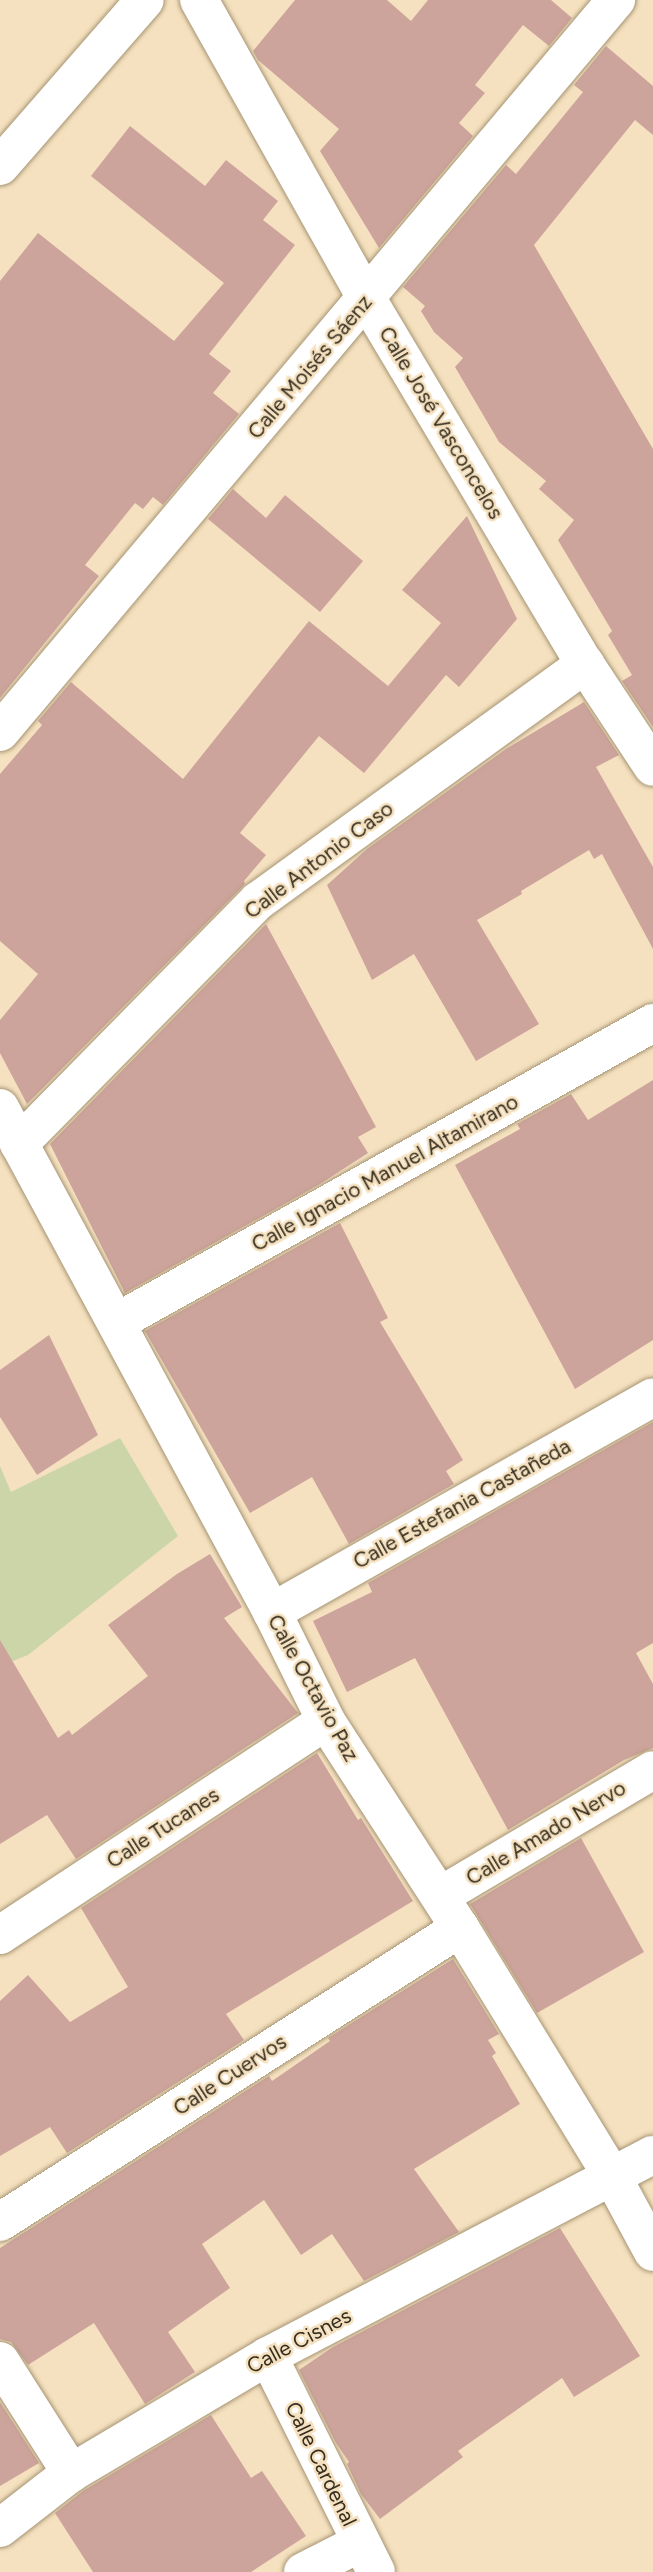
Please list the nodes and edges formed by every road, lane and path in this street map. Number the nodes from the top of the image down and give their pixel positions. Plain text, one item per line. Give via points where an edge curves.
1 (145, 0) edge
2 (199, 0) edge
3 (616, 0) edge
4 (0, 166) edge
5 (367, 299) junction
6 (585, 664) junction
7 (0, 732) edge
8 (653, 767) edge
9 (653, 1023) edge
10 (0, 1108) edge
11 (19, 1144) junction
12 (117, 1322) junction
13 (653, 1397) edge
14 (272, 1612) junction
15 (326, 1721) junction
16 (653, 1770) edge
17 (440, 1896) junction
18 (460, 1928) junction
19 (0, 1935) edge
20 (653, 2155) edge
21 (613, 2178) junction
22 (0, 2222) edge
23 (653, 2252) edge
24 (268, 2356) junction
25 (0, 2361) edge
26 (71, 2473) junction
27 (0, 2528) edge
28 (368, 2557) edge
29 (303, 2572) edge

1 - 4 street
2 - 5 street, Calle José Vasconcelos
3 - 5 street, Calle Moisés Sáenz
5 - 6 street, Calle José Vasconcelos
5 - 7 street, Calle Moisés Sáenz
6 - 8 street, Calle José Vasconcelos
6 - 11 street, Calle Antonio Caso via 258,901
9 - 12 street, Calle Ignacio Manuel Altamirano
10 - 11 street, Calle Octavio Paz
11 - 12 street, Calle Octavio Paz
12 - 14 street, Calle Octavio Paz
13 - 14 street, Calle Estefania Castañeda
14 - 15 street, Calle Octavio Paz
15 - 17 street, Calle Octavio Paz
15 - 19 street, Calle Tucanes
16 - 17 street, Calle Amado Nervo
17 - 18 street, Calle Octavio Paz
18 - 21 street, Calle Octavio Paz
18 - 22 street, Calle Cuervos
20 - 21 street, Calle Cisnes
21 - 23 street, Calle Octavio Paz
21 - 24 street, Calle Cisnes
24 - 26 street, Calle Cisnes
24 - 28 street, Calle Cardenal
25 - 26 street
26 - 27 street, Calle Cisnes
28 - 29 street

